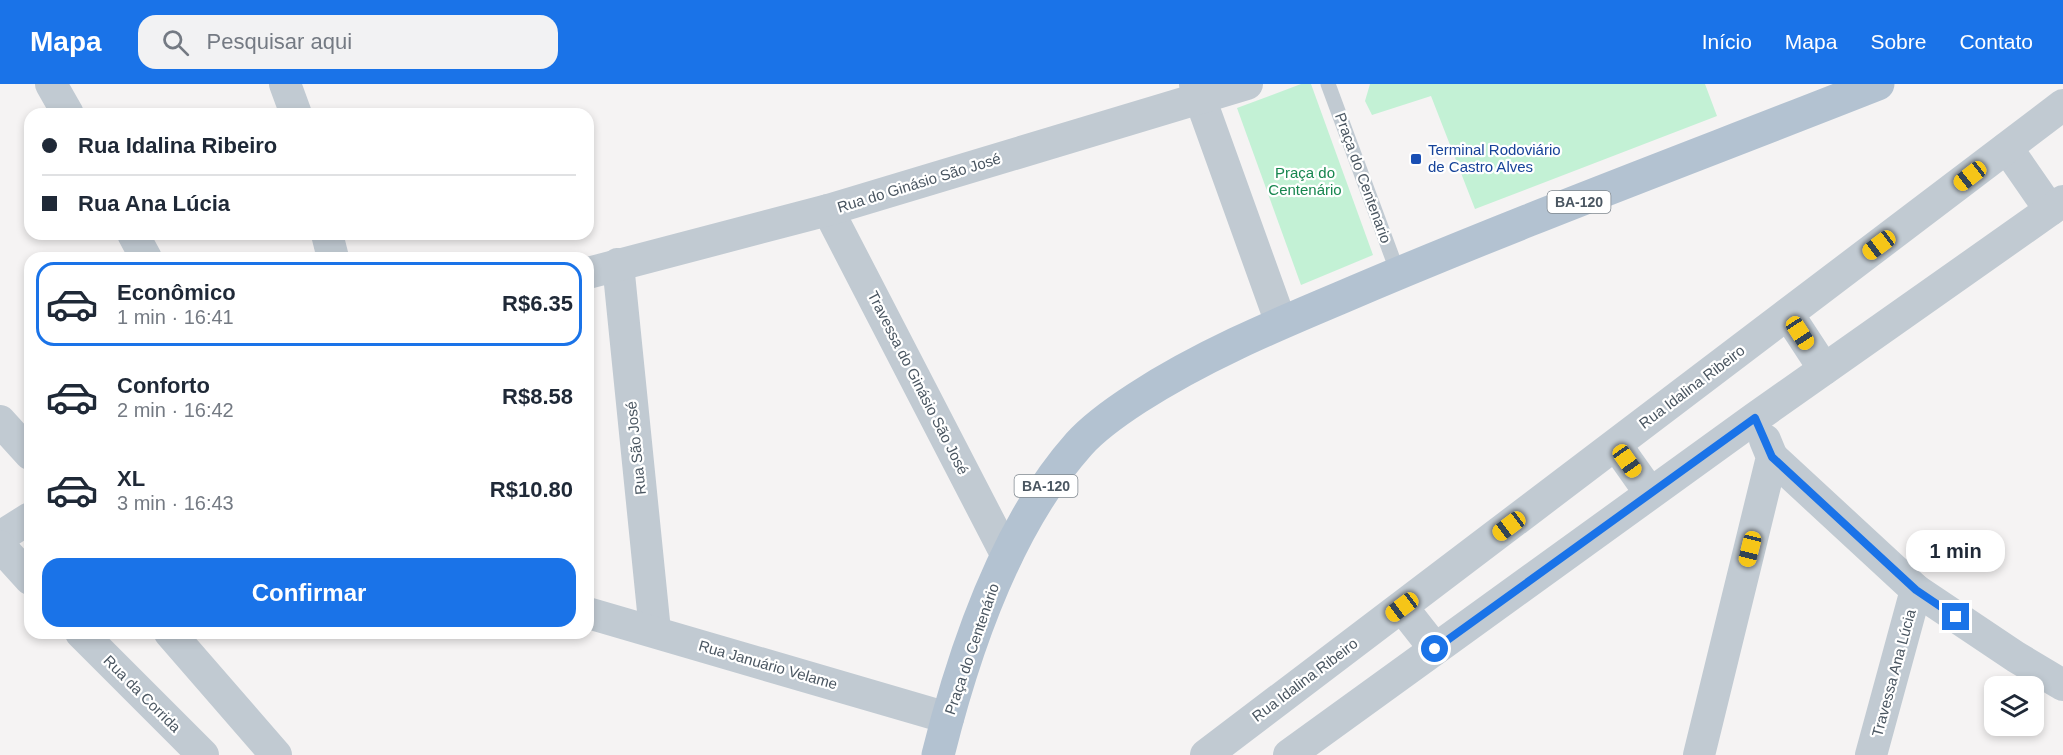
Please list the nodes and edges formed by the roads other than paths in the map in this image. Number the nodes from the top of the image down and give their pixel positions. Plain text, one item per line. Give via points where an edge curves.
1 (51, 84) edge
2 (285, 84) edge
3 (1247, 84) edge
4 (1328, 84) edge
5 (1878, 84) edge
6 (1198, 91) edge
7 (2063, 105) edge
8 (65, 108) edge
9 (294, 108) edge
10 (2007, 148) junction
11 (2056, 206) edge
12 (828, 210) junction
13 (618, 264) junction
14 (594, 271) edge
15 (1398, 273) junction
16 (1788, 314) junction
17 (1281, 323) junction
18 (1824, 369) junction
19 (1755, 418) junction
20 (1616, 445) junction
21 (1772, 457) junction
22 (1650, 493) junction
23 (24, 522) edge
24 (0, 537) edge
25 (0, 546) edge
26 (1007, 556) junction
27 (24, 572) edge
28 (1916, 590) junction
29 (1402, 607) junction
30 (594, 615) edge
31 (655, 631) junction
32 (87, 639) edge
33 (175, 639) edge
34 (1435, 649) junction
35 (2063, 685) edge
36 (948, 718) junction
37 (203, 755) edge
38 (276, 755) edge
39 (938, 755) edge
40 (1206, 755) edge
41 (1289, 755) edge
42 (1699, 755) edge
43 (1872, 755) edge

1 - 8 street
2 - 9 street
3 - 6 street, Rua do Ginásio São José
4 - 15 lane, Praça do Centenario
5 - 15 main road, Praça do Centenário / BA-120
6 - 12 street, Rua do Ginásio São José
6 - 17 street
7 - 10 street, Rua Idalina Ribeiro
10 - 11 street
10 - 16 street, Rua Idalina Ribeiro
11 - 18 street
12 - 13 street, Rua do Ginásio São José
12 - 26 street, Travessa do Ginásio São José
13 - 14 street, Rua do Ginásio São José
13 - 31 street, Rua São José
15 - 17 main road, Praça do Centenário / BA-120
16 - 18 street
16 - 20 street, Rua Idalina Ribeiro
17 - 26 main road, Praça do Centenário / BA-120 via 1175,374 1117,411 1080,442 1048,483
18 - 19 street
19 - 21 street
19 - 22 street
20 - 22 street
20 - 29 street, Rua Idalina Ribeiro
21 - 28 street
21 - 42 street
22 - 34 street
23 - 24 street
25 - 27 street
26 - 36 main road, Praça do Centenário / BA-120 via 982,612
28 - 35 street
28 - 43 street, Travessa Ana Lúcia
29 - 34 street
29 - 40 street, Rua Idalina Ribeiro
30 - 31 street, Rua Januário Velame
31 - 36 street, Rua Januário Velame
32 - 37 street, Rua da Corrida
33 - 38 street
34 - 41 street
36 - 39 main road, Praça do Centenário / BA-120

